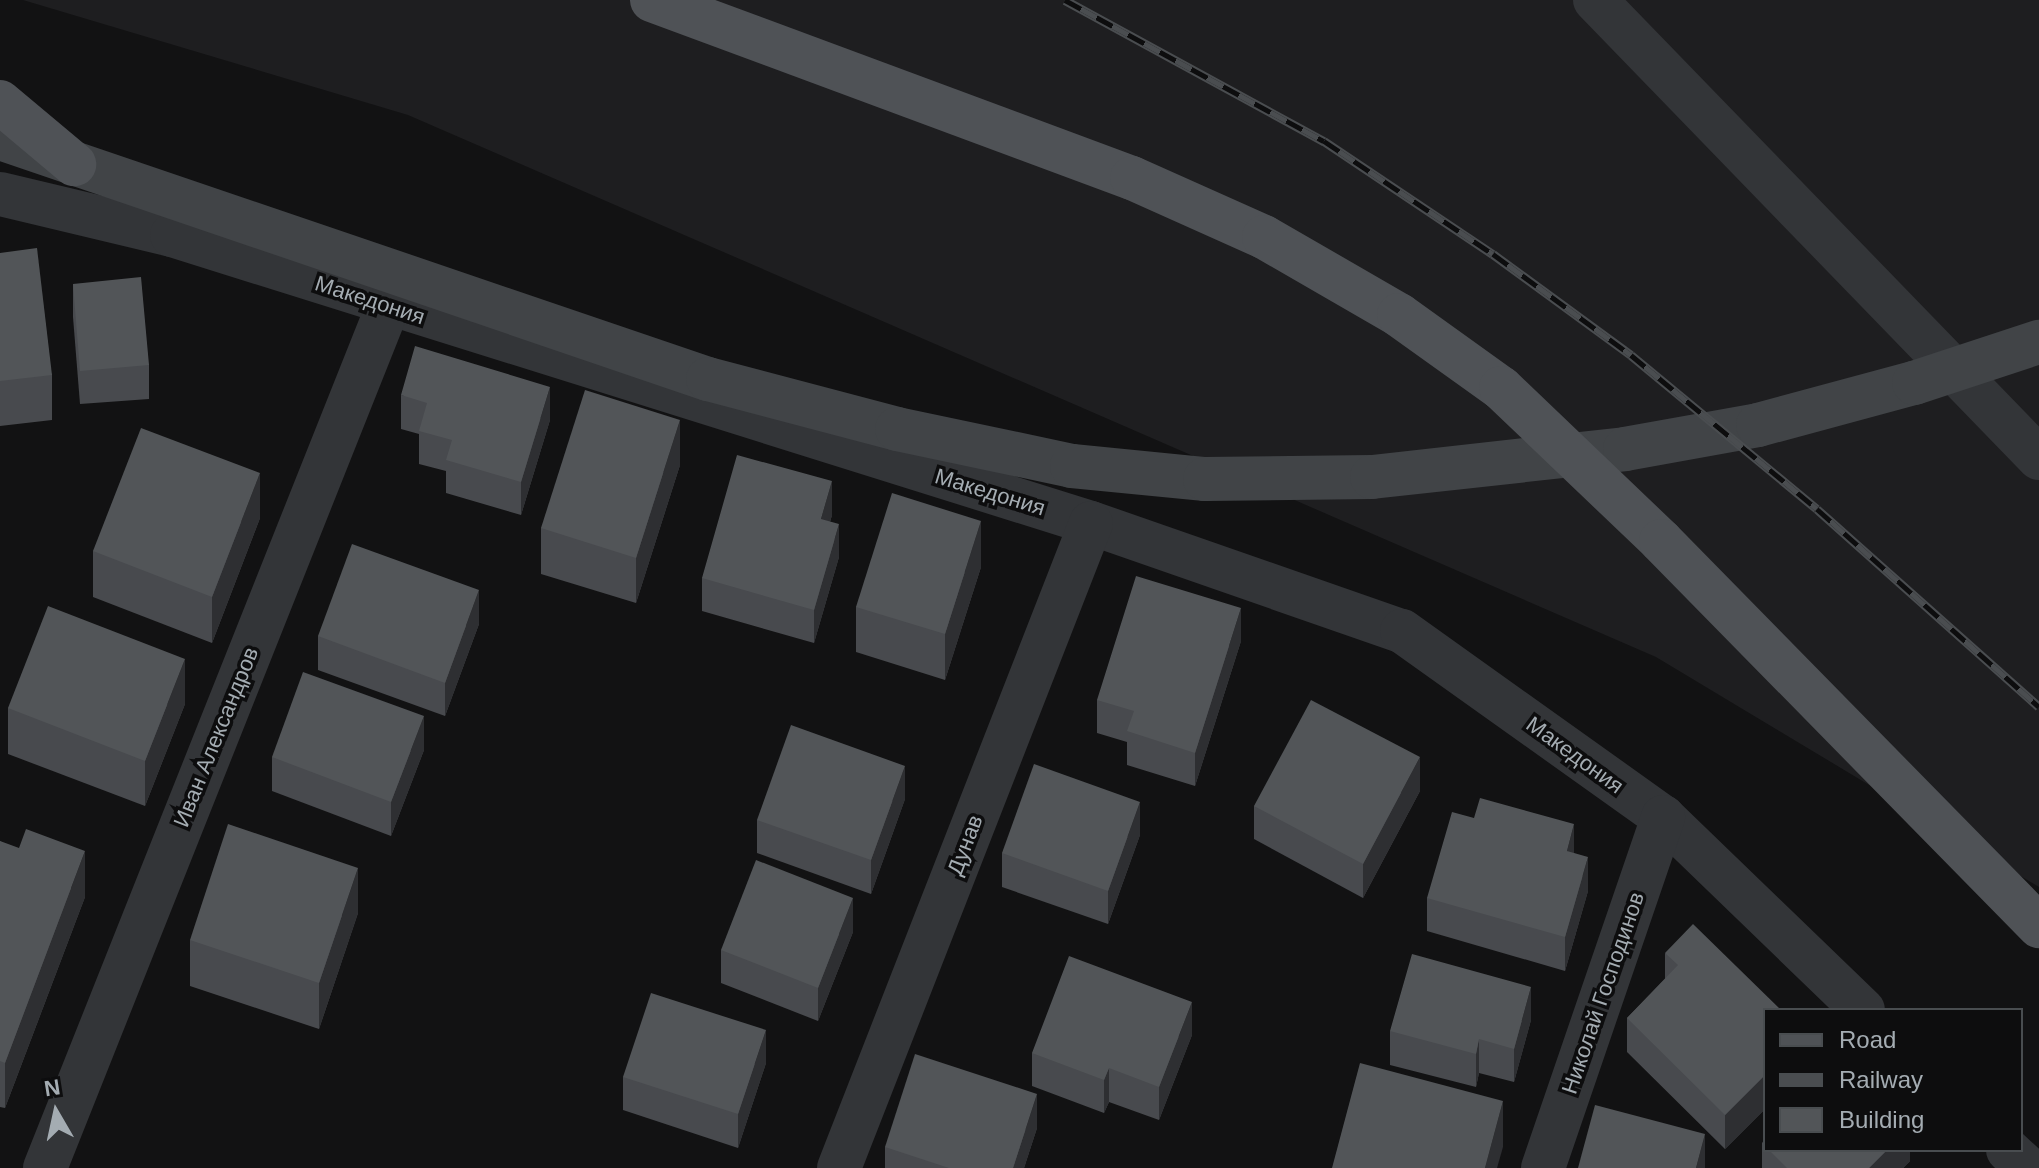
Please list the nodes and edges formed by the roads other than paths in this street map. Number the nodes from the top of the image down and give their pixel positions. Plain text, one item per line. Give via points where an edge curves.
1 (652, 0) edge
2 (1595, 0) edge
3 (0, 102) edge
4 (0, 138) edge
5 (74, 164) junction
6 (0, 194) edge
7 (388, 306) junction
8 (2039, 342) edge
9 (2039, 458) edge
10 (1091, 523) junction
11 (1663, 817) junction
12 (2039, 926) edge
13 (1861, 1008) edge
14 (2010, 1152) edge
15 (45, 1168) edge
16 (839, 1168) edge
17 (1543, 1168) edge
18 (2027, 1168) edge

1 - 12 main road via 1132,178 1264,237 1399,315 1501,388 1672,552
2 - 9 street
3 - 5 main road
4 - 5 main road
5 - 8 main road via 708,379 897,429 1072,466 1205,479 1372,477 1625,449 1758,425
6 - 7 street, Македония via 172,235
7 - 10 street, Македония
7 - 15 street, Иван Александров
10 - 11 street, Македония via 1402,631
10 - 16 street, Дунав
11 - 13 street, Македония
11 - 17 street, Николай Господинов
14 - 18 street

